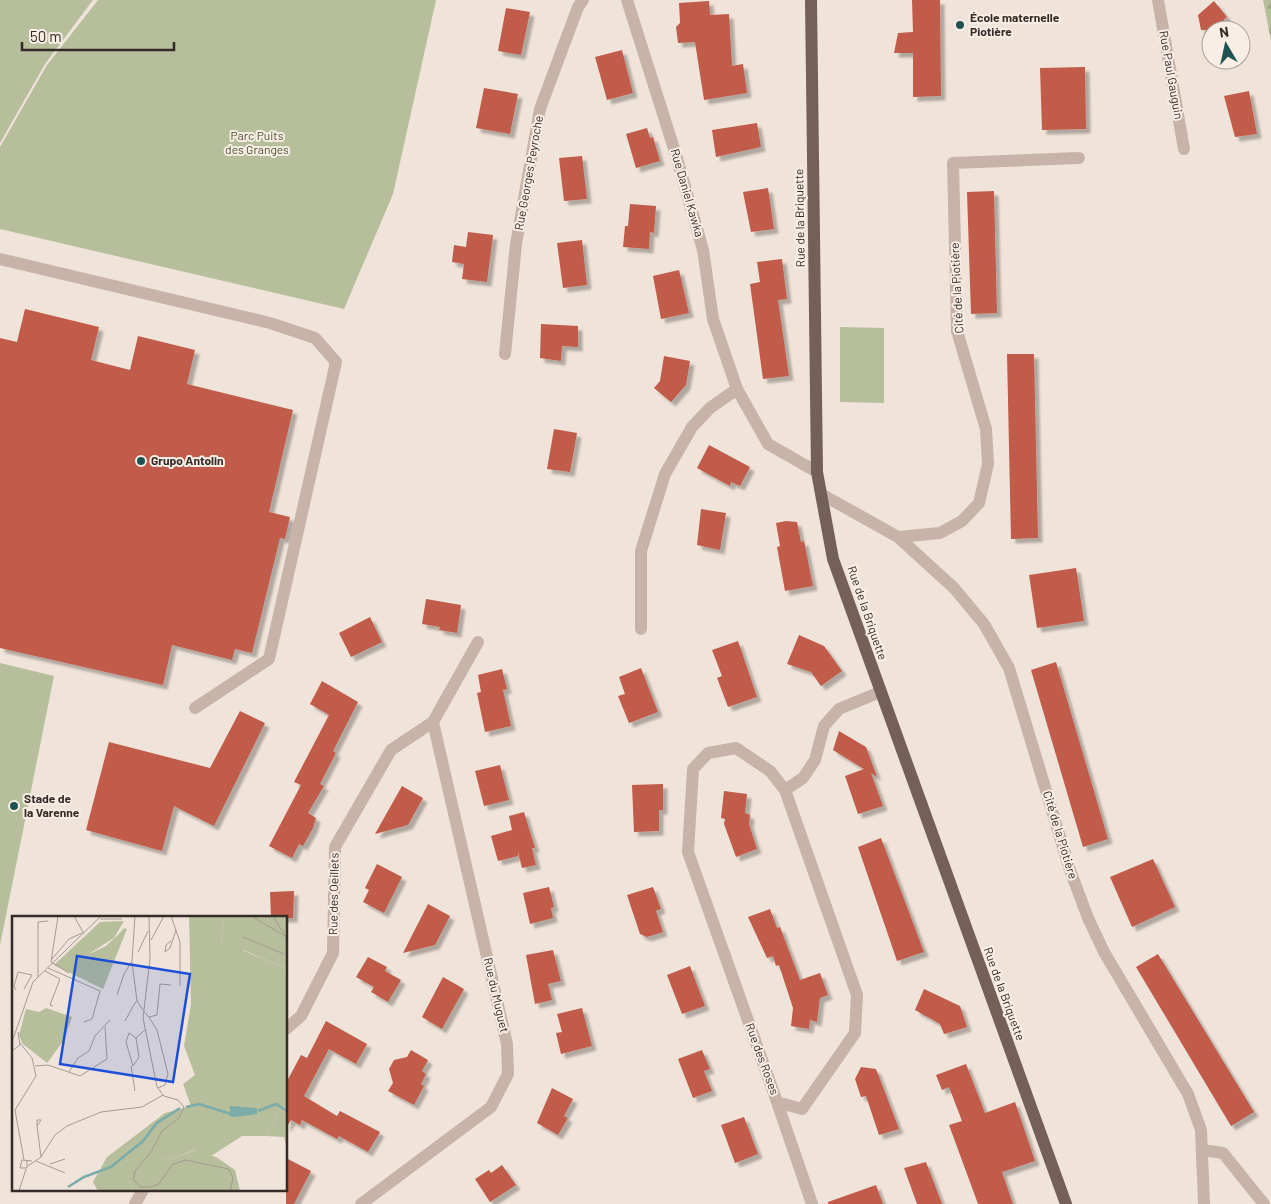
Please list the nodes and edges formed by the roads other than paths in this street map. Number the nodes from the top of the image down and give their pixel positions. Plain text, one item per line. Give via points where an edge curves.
1 (583, 0) edge
2 (627, 0) edge
3 (811, 0) edge
4 (1158, 0) edge
5 (1184, 149) dead end
6 (1079, 158) dead end
7 (0, 260) edge
8 (505, 354) dead end
9 (737, 389) junction
10 (817, 472) junction
11 (821, 494) junction
12 (898, 537) junction
13 (641, 629) dead end
14 (478, 642) dead end
15 (880, 692) junction
16 (195, 708) dead end
17 (433, 722) junction
18 (785, 790) junction
19 (288, 1026) edge
20 (777, 1102) junction
21 (1202, 1150) junction
22 (142, 1192) edge
23 (135, 1204) edge
24 (361, 1204) edge
25 (812, 1204) edge
26 (1066, 1204) edge
27 (1204, 1204) edge
28 (1264, 1204) edge

1 - 8 street, Rue Georges Peyroche via 540,109 516,244
2 - 9 street, Rue Daniel Kawka via 676,155 700,241 713,319
3 - 10 main road, Rue de la Briquette
4 - 5 street, Rue Paul Gauguin
6 - 12 street, Cité de la Piotière via 952,163 956,331 986,429 988,464 979,503 962,521 940,533
7 - 16 street via 270,323 315,338 336,362 270,659
9 - 10 street, Rue Daniel Kawka via 768,444
9 - 13 street via 710,408 692,427 665,474 641,550
10 - 11 main road, Rue de la Briquette
11 - 12 street, Cité de la Piotière
11 - 15 main road, Rue de la Briquette via 833,559
12 - 21 street, Cité de la Piotière via 954,588 978,616 1009,668 1070,870 1088,918 1104,952 1188,1094 1201,1130
14 - 17 street
15 - 18 street via 839,709 824,726 815,760 803,778
15 - 26 main road, Rue de la Briquette
17 - 19 street, Rue des Oeillets via 391,750 335,847 333,953 300,1016
17 - 24 street, Rue du Muguet via 507,1044 508,1074 491,1107
18 - 20 street, Rue des Roses via 857,995 855,1033 802,1109
18 - 20 street, Rue des Roses via 770,770 736,748 708,753 693,769 688,852
20 - 25 street
21 - 27 street, Cité de la Piotière
21 - 28 street via 1223,1153
22 - 23 street

